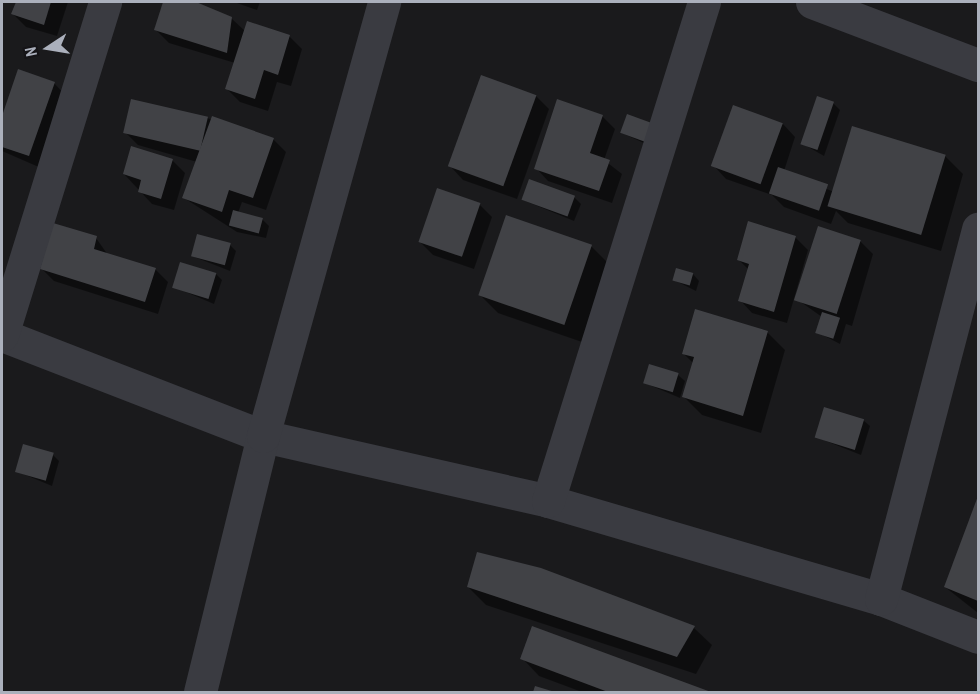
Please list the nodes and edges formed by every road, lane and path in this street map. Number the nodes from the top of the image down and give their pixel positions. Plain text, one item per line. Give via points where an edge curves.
1 (105, 2) edge
2 (384, 2) edge
3 (704, 2) edge
4 (812, 2) edge
5 (978, 65) edge
6 (978, 229) edge
7 (2, 335) edge
8 (263, 436) junction
9 (549, 501) junction
10 (881, 599) junction
11 (978, 637) edge
12 (200, 693) edge

1 - 7 street
2 - 8 street
3 - 9 street
4 - 5 street
6 - 10 street
7 - 8 street
8 - 9 street
8 - 12 street
9 - 10 street
10 - 11 street

